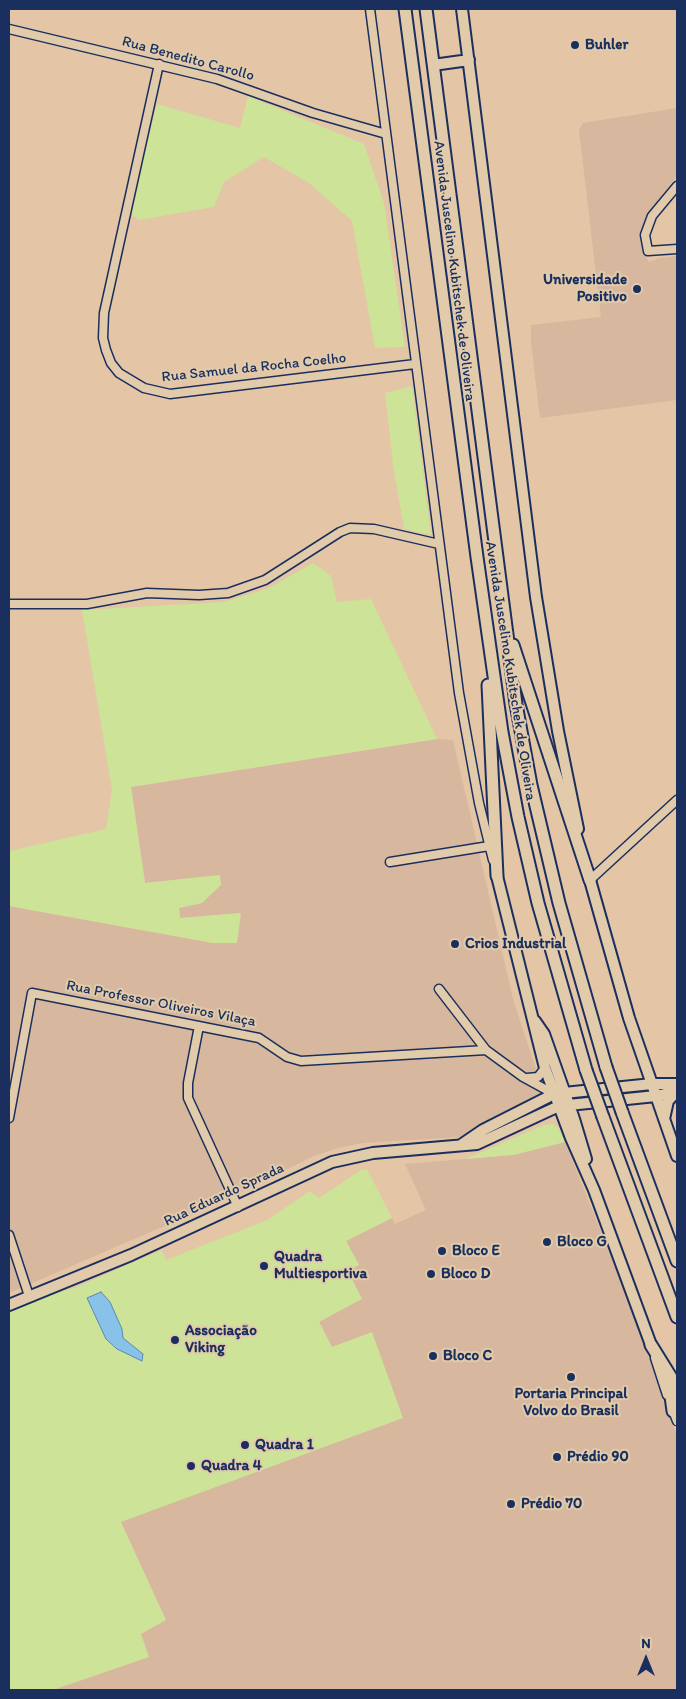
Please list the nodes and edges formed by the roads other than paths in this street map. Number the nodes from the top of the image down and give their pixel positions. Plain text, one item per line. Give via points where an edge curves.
1 (370, 9) edge
2 (405, 9) edge
3 (426, 9) edge
4 (462, 9) edge
5 (9, 29) edge
6 (469, 60) junction
7 (159, 64) junction
8 (433, 65) junction
9 (386, 134) junction
10 (677, 186) edge
11 (677, 249) edge
12 (415, 364) junction
13 (439, 544) junction
14 (477, 556) junction
15 (9, 604) edge
16 (503, 614) junction
17 (677, 800) edge
18 (489, 846) junction
19 (390, 862) dead end
20 (497, 876) junction
21 (590, 880) junction
22 (439, 989) dead end
23 (533, 1018) junction
24 (199, 1026) junction
25 (486, 1050) junction
26 (545, 1068) junction
27 (523, 1077) junction
28 (652, 1084) junction
29 (677, 1084) edge
30 (677, 1091) edge
31 (559, 1092) junction
32 (656, 1096) junction
33 (564, 1105) junction
34 (9, 1118) edge
35 (664, 1120) junction
36 (460, 1146) junction
37 (677, 1156) edge
38 (238, 1207) junction
39 (9, 1235) edge
40 (677, 1261) edge
41 (29, 1296) junction
42 (9, 1305) edge
43 (677, 1317) edge
44 (651, 1345) junction
45 (674, 1382) edge
46 (675, 1416) edge

1 - 9 street
2 - 14 highway, Avenida Juscelino Kubitschek de Oliveira
3 - 8 highway, Avenida Juscelino Kubitschek de Oliveira
4 - 6 main road
5 - 7 street, Rua Benedito Carollo
6 - 8 main road
6 - 21 main road via 538,608 558,731
7 - 9 street, Rua Benedito Carollo via 232,83 313,113
7 - 12 street, Rua Samuel da Rocha Coelho via 104,313 106,350 119,373 144,388 170,394
8 - 16 highway, Avenida Juscelino Kubitschek de Oliveira
9 - 12 street
10 - 11 street via 648,222 645,235 648,251
12 - 13 street
13 - 15 street via 374,529 350,528 265,580 228,593 147,594 76,604
13 - 18 street via 465,729
14 - 20 highway via 489,698
14 - 43 highway, Avenida Juscelino Kubitschek de Oliveira, bridge via 518,817 548,939 602,1117
16 - 21 highway
16 - 40 highway, Avenida Juscelino Kubitschek de Oliveira, bridge via 520,730 573,956 606,1067
17 - 21 street
18 - 19 street
18 - 20 street
20 - 23 main road
21 - 28 main road via 621,991
22 - 25 street
23 - 26 main road
23 - 31 main road via 544,1034
24 - 25 street, Rua Professor Oliveiros Vilaça via 259,1038 287,1057 308,1062
24 - 34 street, Rua Professor Oliveiros Vilaça via 32,993
24 - 38 street via 188,1098
25 - 27 street
26 - 27 street via 538,1077
26 - 31 main road
27 - 31 street
28 - 29 main road
28 - 31 main road
28 - 32 main road
30 - 32 main road, Rua Eduardo Sprada
30 - 35 main road via 668,1101
31 - 33 main road
31 - 36 main road via 482,1130
32 - 33 main road, Rua Eduardo Sprada
32 - 35 main road
33 - 36 main road, Rua Eduardo Sprada via 487,1141
33 - 44 main road
35 - 37 main road
36 - 38 main road, Rua Eduardo Sprada via 366,1154 332,1162
38 - 41 main road, Rua Eduardo Sprada
39 - 41 street
41 - 42 main road, Rua Eduardo Sprada
44 - 45 highway
44 - 46 street
45 - 46 highway via 670,1389

